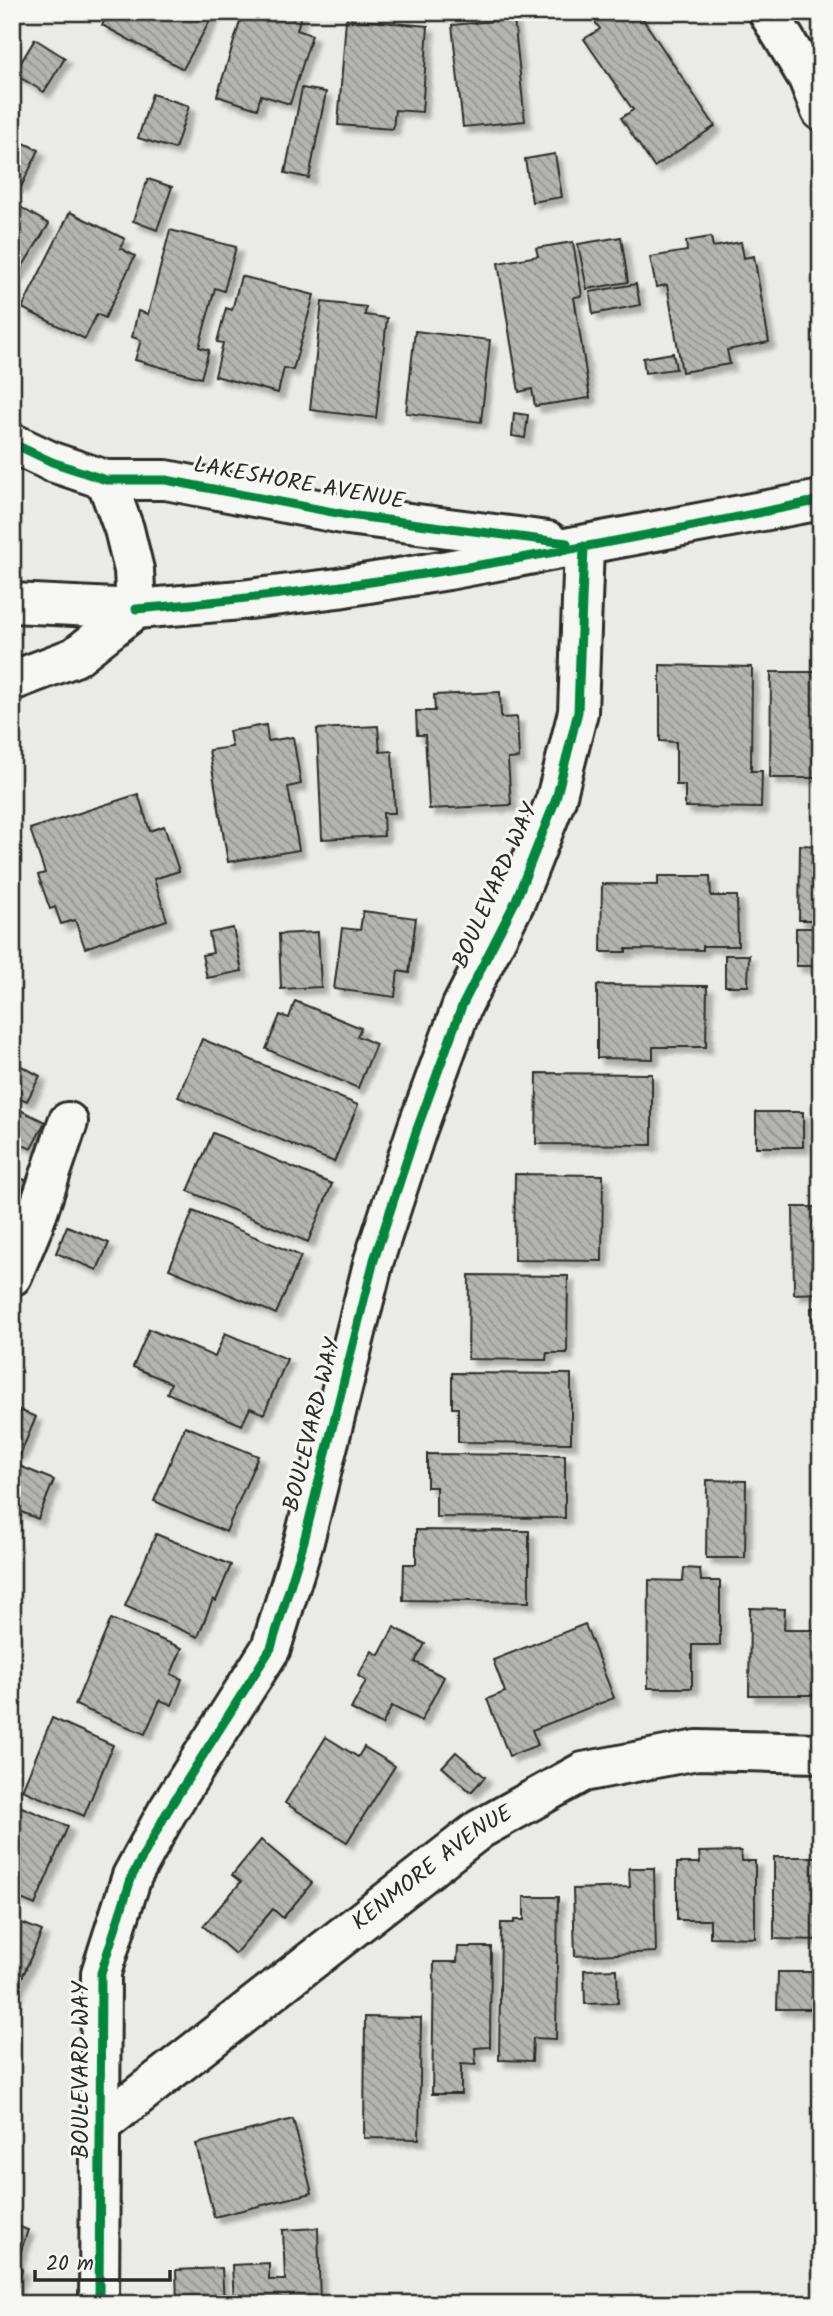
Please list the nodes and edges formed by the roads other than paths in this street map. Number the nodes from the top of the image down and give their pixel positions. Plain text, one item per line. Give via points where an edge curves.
1 (768, 12) edge
2 (821, 110) edge
3 (12, 443) edge
4 (106, 480) junction
5 (821, 500) edge
6 (584, 545) junction
7 (12, 603) edge
8 (136, 608) junction
9 (12, 681) edge
10 (68, 1122) dead end
11 (12, 1276) edge
12 (821, 1753) edge
13 (102, 2124) junction
14 (99, 2304) edge

1 - 2 street via 808,78
3 - 4 street, LAKESHORE AVENUE
4 - 6 street, LAKESHORE AVENUE via 166,480 348,515
4 - 8 street via 134,570
5 - 6 street, LAKESHORE AVENUE
6 - 8 street, LAKESHORE AVENUE via 338,588
6 - 13 street, BOULEVARD WAY via 578,712 556,799 516,900 462,1006 417,1129 374,1260 304,1541 271,1648 132,1876 101,1973
7 - 8 street, LAKESHORE AVENUE
8 - 9 street via 75,657
10 - 11 street
12 - 13 street, KENMORE AVENUE via 697,1750 583,1772 480,1829
13 - 14 street, BOULEVARD WAY

